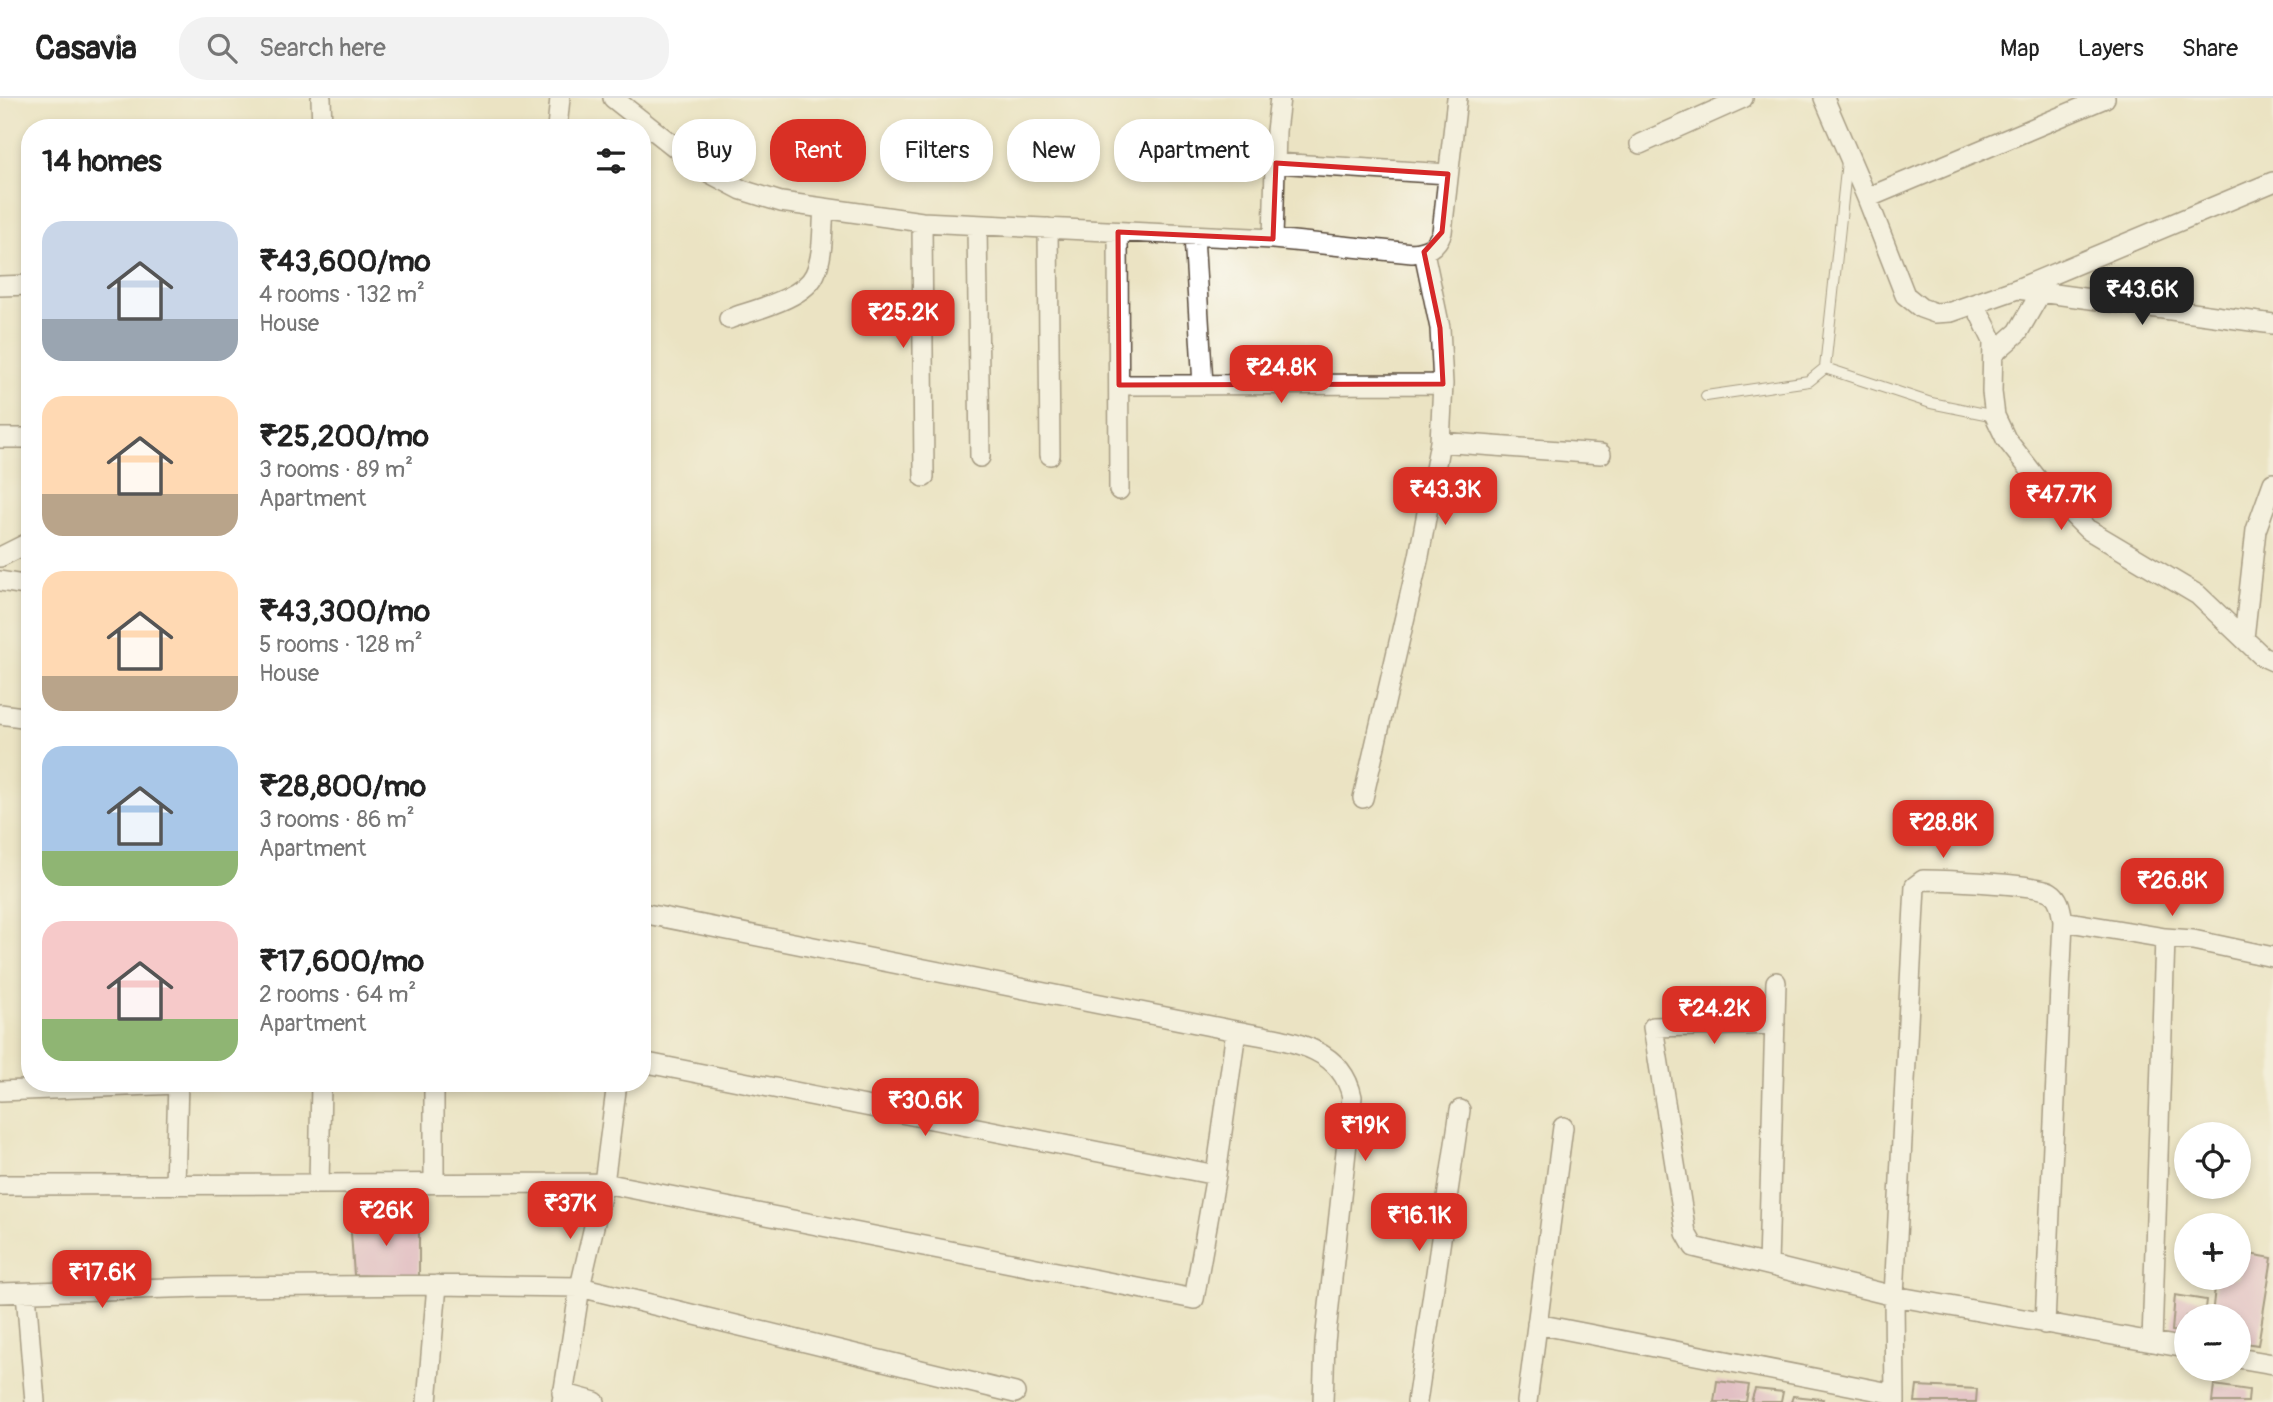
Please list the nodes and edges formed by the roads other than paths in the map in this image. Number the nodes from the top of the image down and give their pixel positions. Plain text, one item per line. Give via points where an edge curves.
1 (321, 98) edge
2 (560, 98) edge
3 (613, 98) edge
4 (1280, 98) edge
5 (1457, 98) edge
6 (1743, 98) edge
7 (1824, 98) edge
8 (2105, 98) edge
9 (322, 119) edge
10 (558, 119) edge
11 (640, 119) edge
12 (651, 128) edge
13 (1640, 144) dead end
14 (1848, 153) junction
15 (1276, 163) junction
16 (1448, 174) junction
17 (2273, 182) edge
18 (1867, 198) junction
19 (824, 208) junction
20 (922, 222) junction
21 (977, 225) junction
22 (1048, 229) junction
23 (1118, 232) junction
24 (1194, 236) junction
25 (1273, 239) junction
26 (1424, 252) junction
27 (21, 285) edge
28 (0, 286) edge
29 (2017, 289) junction
30 (2041, 292) junction
31 (1975, 304) junction
32 (729, 319) dead end
33 (2273, 324) edge
34 (1993, 354) junction
35 (1825, 368) junction
36 (1443, 384) junction
37 (1119, 385) junction
38 (1203, 385) junction
39 (1706, 396) dead end
40 (1995, 416) junction
41 (0, 438) edge
42 (21, 438) edge
43 (1440, 442) junction
44 (1601, 454) dead end
45 (1050, 455) dead end
46 (980, 457) dead end
47 (924, 477) dead end
48 (2273, 483) edge
49 (1119, 490) dead end
50 (21, 546) edge
51 (0, 557) edge
52 (0, 581) edge
53 (21, 584) edge
54 (2244, 638) junction
55 (2269, 662) edge
56 (0, 714) edge
57 (21, 717) edge
58 (1363, 798) dead end
59 (651, 915) edge
60 (2063, 921) junction
61 (2165, 938) junction
62 (2273, 957) edge
63 (1776, 982) dead end
64 (1775, 1024) junction
65 (1236, 1031) junction
66 (651, 1064) edge
67 (21, 1089) edge
68 (0, 1091) edge
69 (178, 1092) edge
70 (321, 1092) edge
71 (434, 1092) edge
72 (616, 1092) edge
73 (1460, 1110) dead end
74 (1563, 1127) dead end
75 (1216, 1175) junction
76 (604, 1183) junction
77 (175, 1184) junction
78 (319, 1184) junction
79 (434, 1184) junction
80 (0, 1185) edge
81 (1768, 1265) junction
82 (437, 1285) junction
83 (580, 1287) junction
84 (0, 1293) edge
85 (26, 1293) junction
86 (1894, 1296) junction
87 (1537, 1324) junction
88 (2045, 1324) junction
89 (2152, 1342) junction
90 (2174, 1346) edge
91 (2251, 1360) edge
92 (2273, 1364) edge
93 (1015, 1393) dead end
94 (562, 1398) edge
95 (1895, 1398) edge
96 (35, 1402) edge
97 (427, 1402) edge
98 (595, 1402) edge
99 (1323, 1402) edge
100 (1417, 1402) edge
101 (1527, 1402) edge

1 - 9 street
2 - 10 street
3 - 11 street
4 - 15 street
5 - 16 street
6 - 13 street
7 - 14 street
8 - 18 street
12 - 19 street via 704,170 732,185 781,202
14 - 18 street
14 - 35 lane
15 - 16 street
15 - 25 street
16 - 26 street via 1442,232 1438,242
17 - 29 street
18 - 31 street via 1905,295 1935,313
19 - 20 street
19 - 32 street via 819,262 808,285 797,294
20 - 21 street
20 - 47 street
21 - 22 street
21 - 46 street
22 - 23 street
22 - 45 street
23 - 24 street
23 - 37 street
24 - 25 street
24 - 38 street
25 - 26 street
26 - 36 street via 1440,328
27 - 28 street
29 - 30 street
29 - 31 street
30 - 33 street
30 - 34 street via 2018,332
31 - 34 street via 1991,333
34 - 40 street
35 - 39 lane via 1809,381
35 - 40 lane via 1931,403
36 - 38 street
36 - 43 street
37 - 38 street
37 - 49 street
40 - 54 street via 2006,439 2039,481 2087,529 2198,595
41 - 42 street
43 - 44 street
43 - 58 street via 1419,556
48 - 54 street via 2256,530
50 - 51 street
52 - 53 street
54 - 55 street
56 - 57 street
59 - 65 street
60 - 61 street
60 - 86 street via 2059,901 2043,889 1932,880 1915,886
60 - 88 street
61 - 62 street
61 - 89 street
63 - 64 street
64 - 81 street
64 - 81 street via 1653,1027 1685,1233 1694,1247
65 - 75 street
65 - 99 street via 1312,1049 1331,1059 1349,1082 1352,1097 1325,1342
66 - 75 street
67 - 68 street
69 - 77 street
70 - 78 street
71 - 79 street
72 - 76 street
73 - 100 street
74 - 87 street
75 - 76 street via 1194,1299
76 - 79 street
76 - 83 street
77 - 78 street
77 - 80 street
78 - 79 street
81 - 86 street
82 - 83 street
82 - 85 street
82 - 97 street
83 - 93 street
83 - 94 street
84 - 85 street
85 - 96 street
86 - 88 street
86 - 95 street
87 - 95 street
87 - 101 street
88 - 89 street
89 - 90 street
91 - 92 street
94 - 98 street

